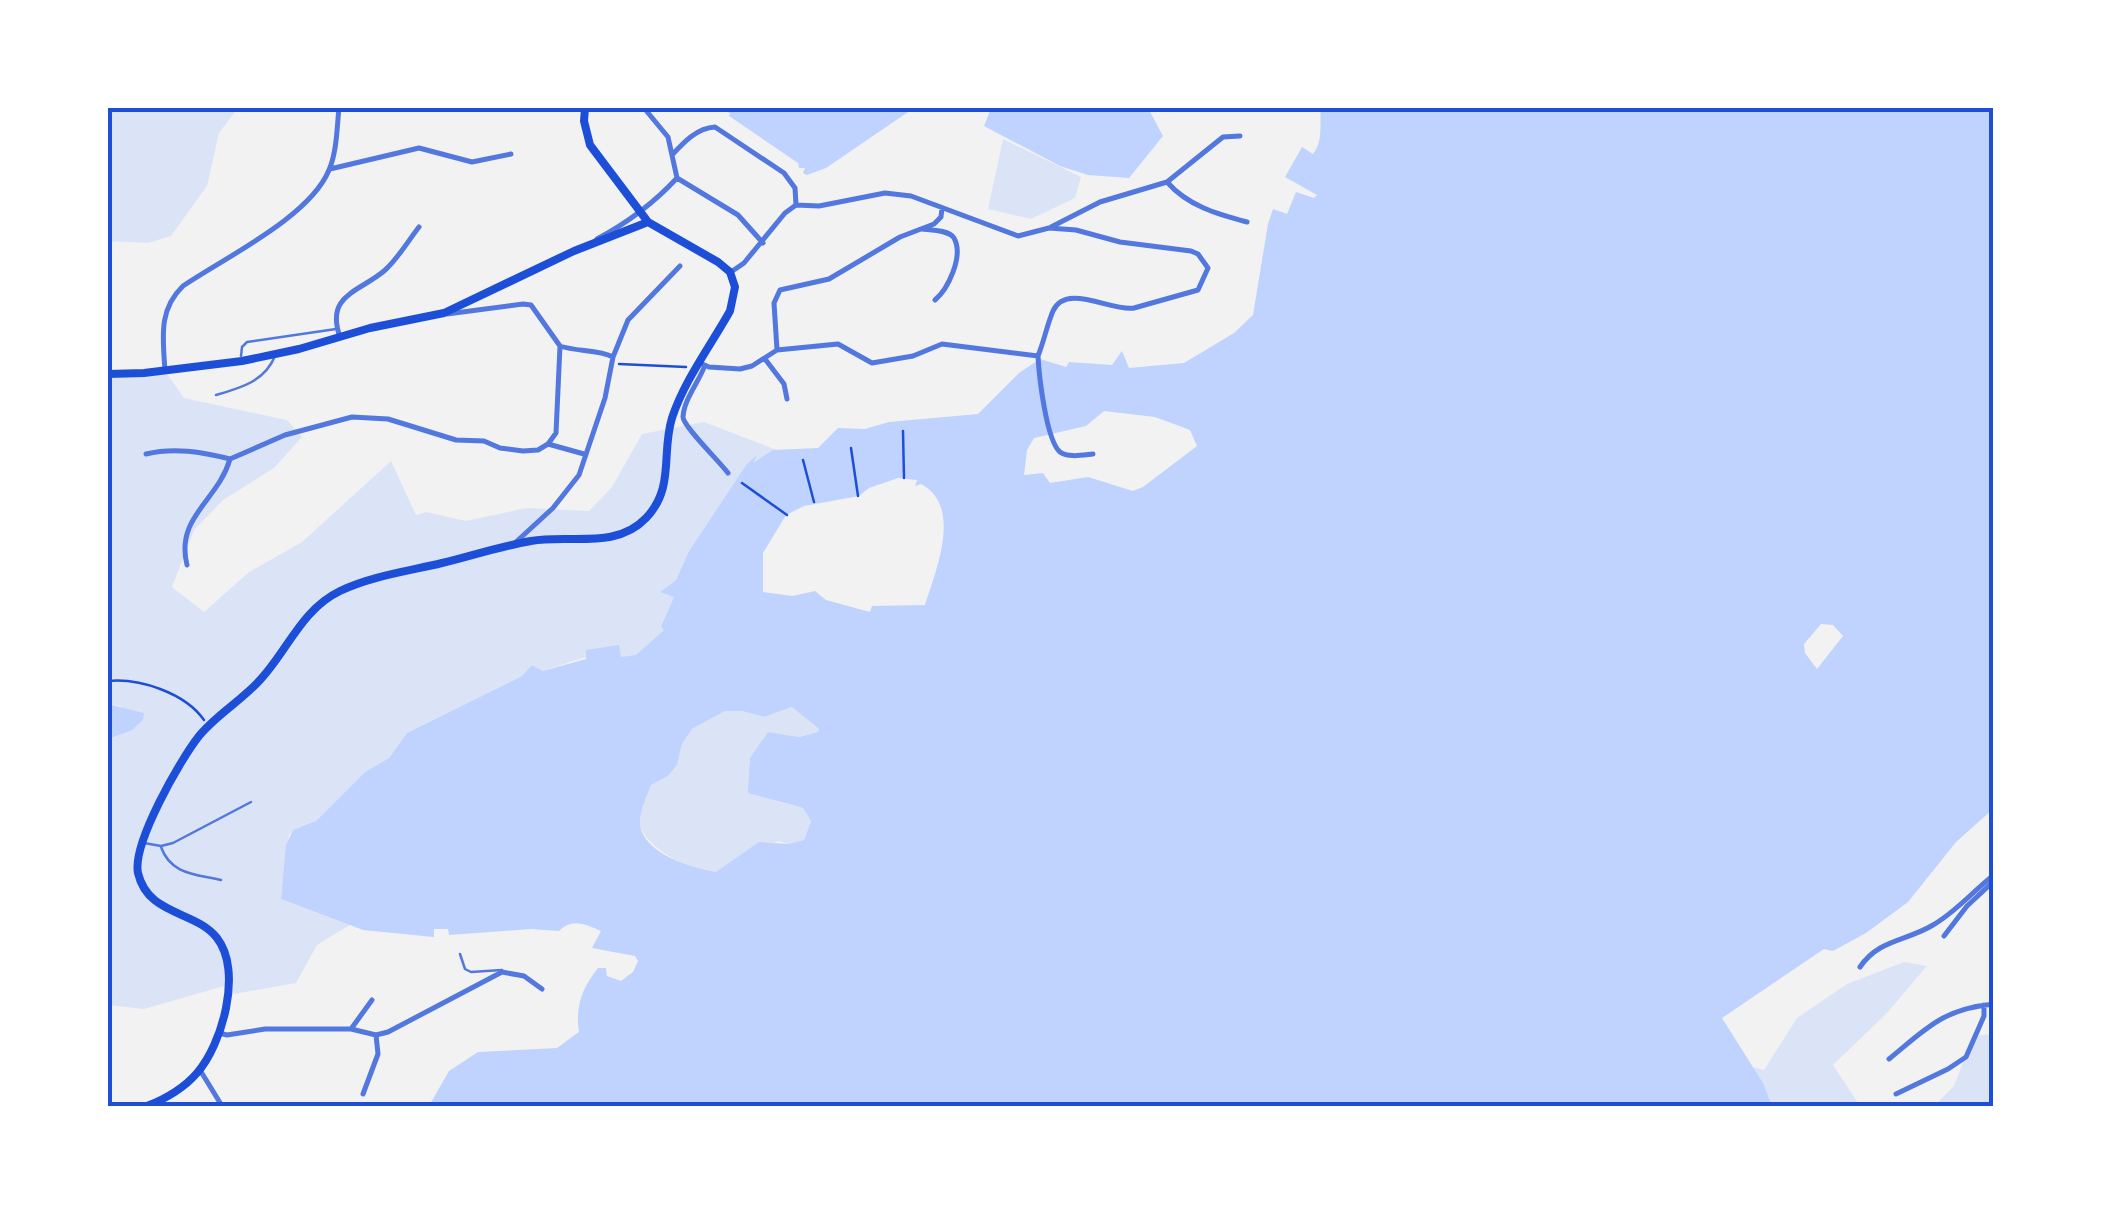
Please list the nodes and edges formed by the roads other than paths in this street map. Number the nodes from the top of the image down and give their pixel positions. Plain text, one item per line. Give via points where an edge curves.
1 (338, 108) edge
2 (585, 108) edge
3 (644, 108) edge
4 (1240, 136) dead end
5 (511, 154) dead end
6 (672, 154) junction
7 (330, 170) junction
8 (677, 178) junction
9 (1167, 182) junction
10 (796, 205) junction
11 (942, 208) junction
12 (646, 219) junction
13 (1247, 222) dead end
14 (419, 227) dead end
15 (919, 228) junction
16 (1049, 228) junction
17 (763, 243) junction
18 (574, 252) junction
19 (680, 266) dead end
20 (730, 272) junction
21 (935, 300) dead end
22 (444, 313) junction
23 (339, 333) junction
24 (560, 346) junction
25 (777, 350) junction
26 (276, 354) junction
27 (1038, 356) junction
28 (764, 358) junction
29 (613, 360) junction
30 (242, 361) junction
31 (701, 366) junction
32 (166, 371) junction
33 (108, 374) edge
34 (216, 395) dead end
35 (786, 398) dead end
36 (548, 444) junction
37 (146, 454) dead end
38 (585, 454) junction
39 (1092, 454) dead end
40 (230, 460) junction
41 (728, 473) dead end
42 (514, 544) junction
43 (188, 565) dead end
44 (250, 802) dead end
45 (142, 842) junction
46 (161, 846) junction
47 (1994, 878) edge
48 (221, 880) dead end
49 (1944, 936) dead end
50 (460, 954) dead end
51 (1860, 967) dead end
52 (502, 972) junction
53 (542, 989) dead end
54 (372, 1000) dead end
55 (1994, 1004) edge
56 (1984, 1005) junction
57 (351, 1029) junction
58 (219, 1034) junction
59 (376, 1035) junction
60 (1888, 1059) dead end
61 (200, 1070) junction
62 (362, 1094) dead end
63 (1896, 1094) dead end
64 (147, 1106) edge
65 (222, 1106) edge

1 - 7 street
2 - 12 main road via 590,144
3 - 6 street via 668,137
4 - 9 street via 1223,137
5 - 7 street via 472,162 419,148
6 - 8 street
6 - 10 street via 715,128 784,172
7 - 32 street via 293,214 168,299
8 - 17 street via 738,214
8 - 18 street via 634,217
9 - 13 street via 1202,208
9 - 16 street via 1100,202
10 - 11 street via 885,192
10 - 17 street
11 - 15 street via 934,224
11 - 16 street via 1018,236
12 - 18 main road
12 - 20 main road
14 - 23 street via 387,268 341,300
15 - 21 street via 954,238 951,279
15 - 25 street via 829,279 780,290 774,303
16 - 27 street via 1191,251 1208,268 1198,290 1134,308 1065,299 1054,308
17 - 20 street
18 - 22 main road
19 - 29 street via 628,320
20 - 31 main road via 734,301
22 - 23 main road
22 - 24 street via 531,305
23 - 26 main road
23 - 30 lane via 243,343
24 - 29 street
24 - 36 street via 556,432
25 - 27 street via 838,344 872,362 954,344
25 - 28 street
26 - 30 main road
26 - 34 lane via 256,380
27 - 39 street via 1058,450
28 - 31 street via 740,369
28 - 35 street
29 - 38 street
30 - 32 main road
31 - 41 street via 685,426
31 - 42 main road via 672,418 664,489 643,521 608,538
32 - 33 main road
36 - 38 street
36 - 40 street via 538,450 500,448 388,419 352,417 285,434
37 - 40 street via 182,451
38 - 42 street via 569,490
40 - 43 street via 186,533
42 - 45 main road via 330,596 306,617 261,680 184,757
44 - 46 lane
45 - 46 lane
45 - 58 main road via 138,868 147,892 223,946 229,985
46 - 48 lane via 178,870
47 - 49 street
47 - 51 street via 1930,928 1893,940
50 - 52 lane via 471,972
52 - 53 street
52 - 59 street
54 - 57 street
55 - 56 street
56 - 60 street via 1937,1019
56 - 63 street via 1966,1057
57 - 58 street
57 - 59 street
58 - 61 main road
59 - 62 street via 377,1060
61 - 64 main road
61 - 65 street

